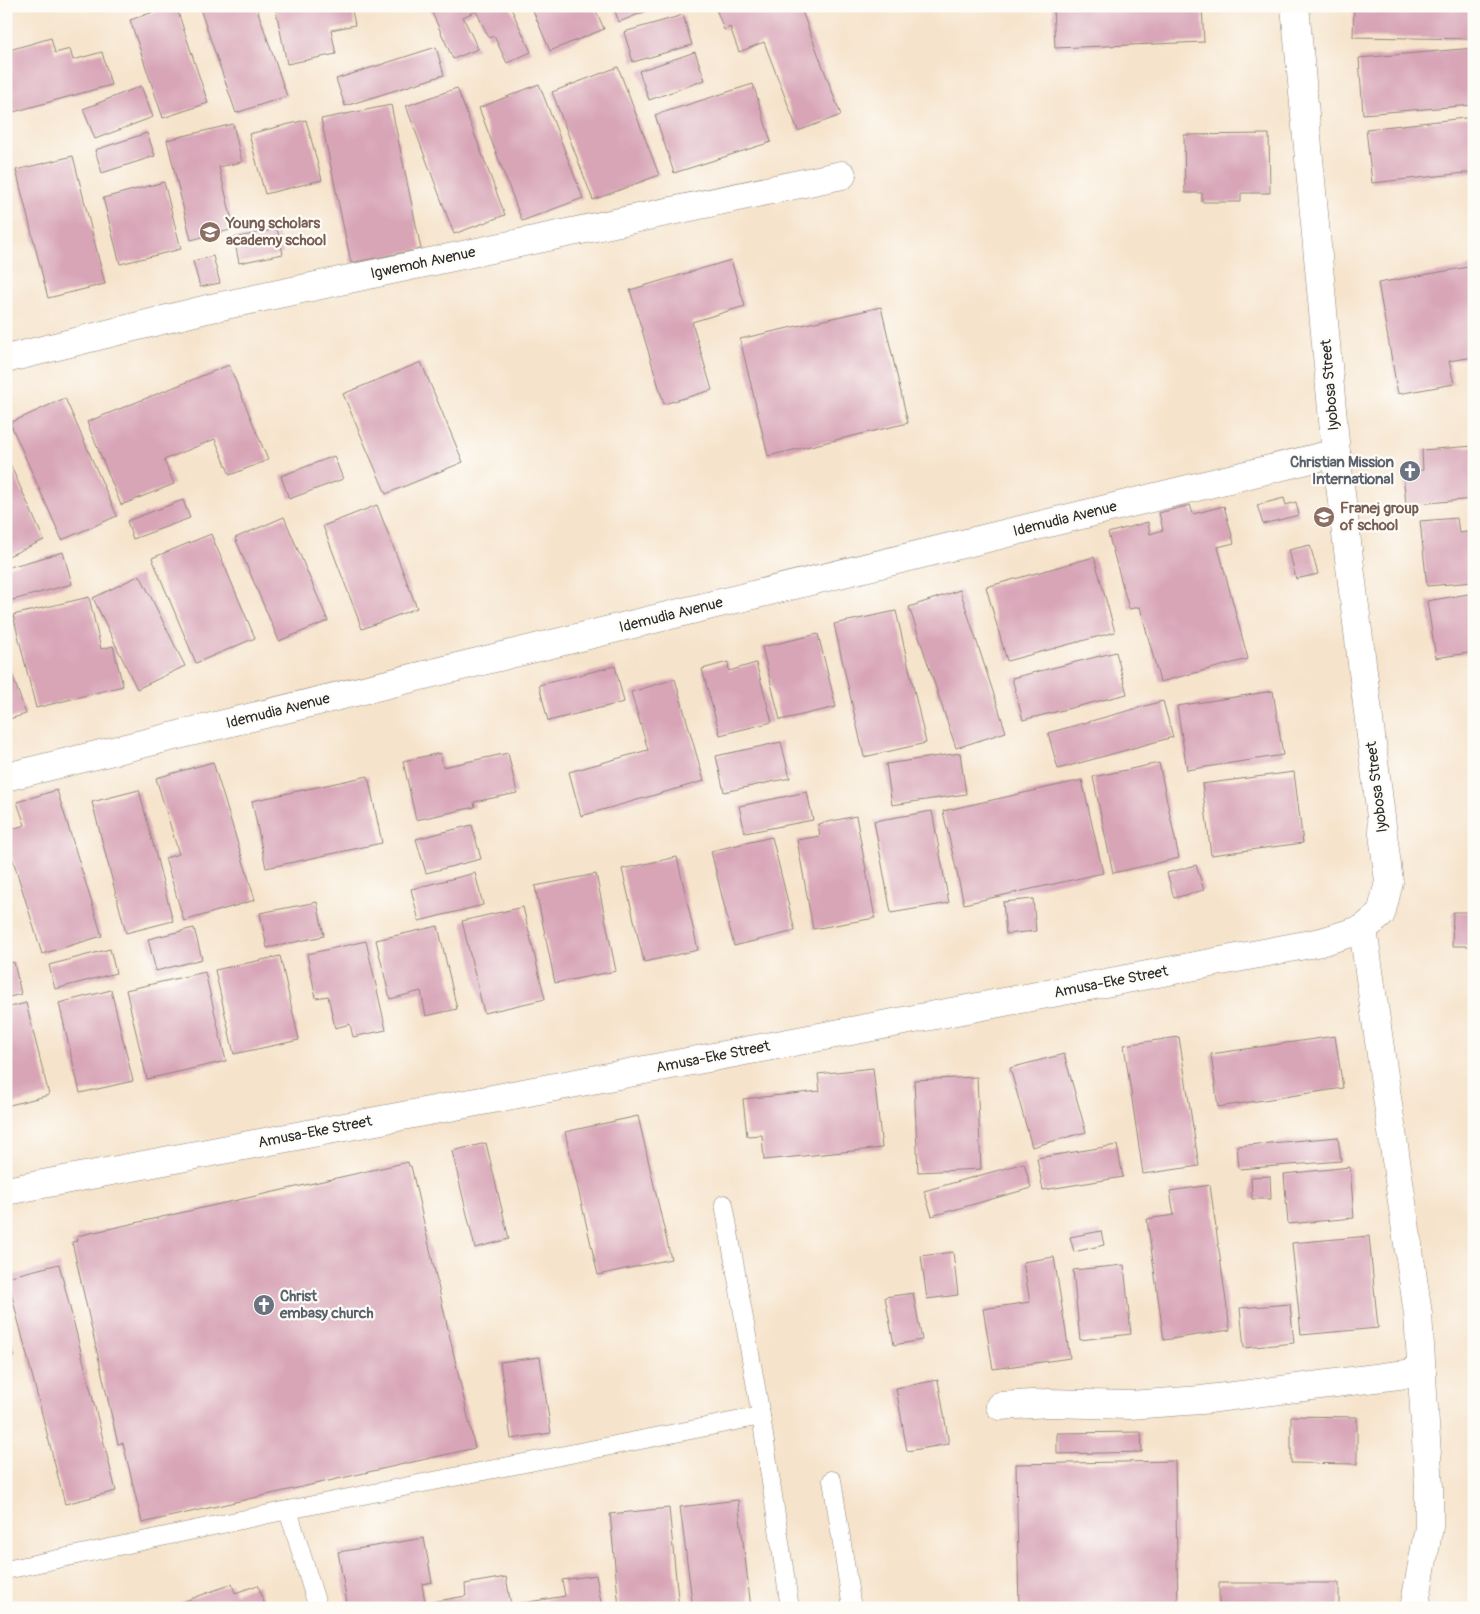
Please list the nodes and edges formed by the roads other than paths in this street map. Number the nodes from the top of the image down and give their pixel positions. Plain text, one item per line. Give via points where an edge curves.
1 (1295, 6) edge
2 (842, 176) dead end
3 (6, 359) edge
4 (1336, 453) junction
5 (6, 777) edge
6 (1389, 882) joint
7 (1363, 930) junction
8 (6, 1191) edge
9 (724, 1204) dead end
10 (1422, 1372) junction
11 (1000, 1406) dead end
12 (761, 1416) junction
13 (832, 1480) dead end
14 (288, 1510) junction
15 (6, 1570) edge
16 (318, 1608) edge
17 (790, 1608) edge
18 (852, 1608) edge
19 (1414, 1608) edge

1 - 4 street, Iyobosa Street
2 - 3 street, Igwemoh Avenue via 207,309
4 - 5 street, Idemudia Avenue
4 - 6 street, Iyobosa Street
6 - 7 street, Amusa-Eke Street via 1381,914
7 - 8 street, Amusa-Eke Street via 1321,942
7 - 10 street via 1418,1314
9 - 12 lane
10 - 11 street via 1201,1400 1130,1405 1048,1403
10 - 19 street via 1429,1527
12 - 14 lane
12 - 17 lane
13 - 18 lane
14 - 15 lane
14 - 16 lane

